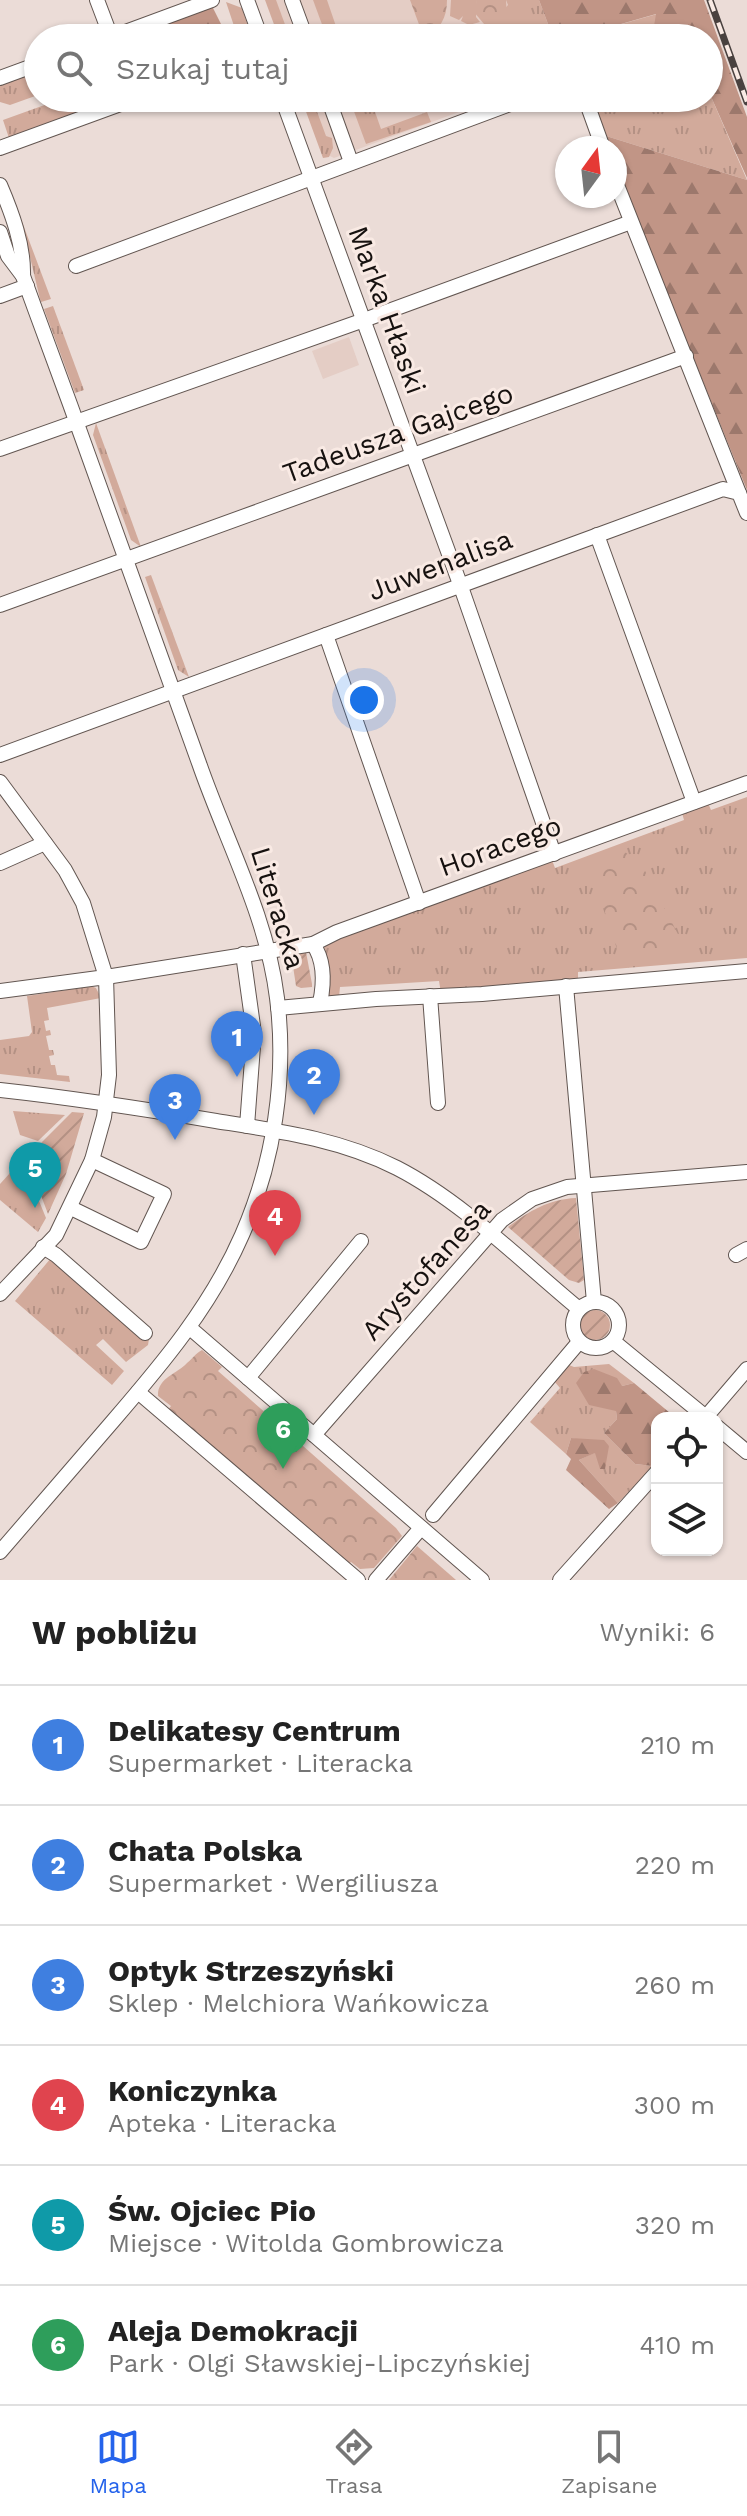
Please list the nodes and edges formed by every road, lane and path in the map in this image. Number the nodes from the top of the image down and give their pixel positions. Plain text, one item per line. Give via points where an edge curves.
1 (97, 0) edge
2 (212, 0) edge
3 (247, 0) edge
4 (292, 0) edge
5 (105, 24) edge
6 (148, 24) edge
7 (256, 24) edge
8 (301, 24) edge
9 (24, 69) edge
10 (0, 78) edge
11 (99, 112) edge
12 (287, 112) edge
13 (333, 112) edge
14 (488, 112) edge
15 (590, 112) edge
16 (599, 136) edge
17 (0, 148) edge
18 (351, 162) junction
19 (312, 178) junction
20 (0, 185) edge
21 (626, 208) edge
22 (631, 222) junction
23 (0, 232) edge
24 (76, 266) dead end
25 (25, 281) junction
26 (0, 296) edge
27 (364, 320) junction
28 (686, 356) junction
29 (76, 421) junction
30 (0, 449) edge
31 (412, 455) junction
32 (739, 493) junction
33 (747, 513) edge
34 (597, 535) junction
35 (127, 559) junction
36 (460, 584) junction
37 (0, 605) edge
38 (326, 635) junction
39 (174, 690) junction
40 (0, 755) edge
41 (0, 782) edge
42 (747, 783) edge
43 (694, 802) junction
44 (45, 843) junction
45 (554, 854) junction
46 (0, 863) edge
47 (419, 903) junction
48 (313, 944) junction
49 (269, 951) junction
50 (243, 954) junction
51 (747, 971) edge
52 (106, 977) junction
53 (566, 986) junction
54 (0, 991) edge
55 (430, 996) junction
56 (320, 1003) junction
57 (278, 1008) junction
58 (0, 1090) edge
59 (106, 1102) junction
60 (438, 1103) dead end
61 (247, 1126) junction
62 (273, 1130) junction
63 (92, 1160) junction
64 (747, 1172) edge
65 (584, 1185) junction
66 (71, 1208) junction
67 (490, 1234) junction
68 (361, 1241) dead end
69 (43, 1247) junction
70 (0, 1294) edge
71 (594, 1302) junction
72 (579, 1309) junction
73 (190, 1328) junction
74 (145, 1333) dead end
75 (613, 1341) junction
76 (579, 1342) junction
77 (747, 1369) edge
78 (248, 1378) junction
79 (138, 1392) junction
80 (699, 1412) edge
81 (711, 1412) edge
82 (723, 1432) edge
83 (314, 1435) junction
84 (747, 1452) edge
85 (651, 1479) edge
86 (433, 1515) dead end
87 (421, 1528) junction
88 (0, 1552) edge
89 (358, 1580) edge
90 (376, 1580) edge
91 (482, 1580) edge
92 (560, 1580) edge

1 - 5 street
2 - 6 street
3 - 7 street
4 - 8 street
9 - 10 street
11 - 17 street
12 - 19 street, Marka Hłaski
13 - 18 street
14 - 18 street
15 - 16 street
18 - 19 street
19 - 24 street
19 - 27 street, Marka Hłaski
20 - 25 street, Literacka via 14,222
21 - 22 street
22 - 27 street
22 - 28 street
23 - 25 street, Literacka
25 - 26 street
25 - 29 street, Literacka
27 - 29 street
27 - 31 street, Marka Hłaski
28 - 31 street, Tadeusza Gajcego
28 - 32 street
29 - 30 street
29 - 35 street, Literacka
31 - 35 street, Tadeusza Gajcego
31 - 36 street, Marka Hłaski
32 - 33 street
32 - 34 street, Juwenalisa via 723,489
34 - 36 street, Juwenalisa
34 - 43 street
35 - 37 street, Tadeusza Gajcego
35 - 39 street, Literacka
36 - 38 street, Juwenalisa
36 - 45 street, Marka Hłaski
38 - 39 street, Juwenalisa
38 - 47 street
39 - 40 street, Juwenalisa
39 - 49 street, Literacka
41 - 44 street
42 - 43 street, Horacego
43 - 45 street, Horacego
44 - 46 street
44 - 52 street via 83,903
45 - 47 street, Horacego
47 - 48 street, Horacego
48 - 49 street, Horacego
48 - 56 street via 323,985
49 - 50 street, Horacego
49 - 57 street, Literacka
50 - 52 street, Horacego
50 - 61 street via 254,1033
51 - 53 street
52 - 54 street, Horacego
52 - 59 street
53 - 55 street
53 - 65 street
55 - 56 street
55 - 60 street
56 - 57 street
57 - 62 street, Literacka via 280,1070
58 - 59 street
59 - 61 street
59 - 63 street
61 - 62 street
62 - 67 street via 344,1146 396,1168 448,1199
62 - 73 street, Literacka via 242,1235
63 - 66 street
63 - 66 street via 164,1194 141,1242
64 - 65 street, Arystofanesa
65 - 67 street, Arystofanesa via 532,1199
65 - 71 street
66 - 69 street
67 - 72 street
67 - 83 street, Arystofanesa
68 - 78 street
69 - 70 street
69 - 74 street
71 - 72 street
71 - 75 street via 617,1316
72 - 76 street via 573,1325
73 - 78 street
73 - 79 street, Literacka
75 - 76 street via 596,1349
75 - 80 street
76 - 86 street
77 - 81 street
78 - 83 street
79 - 88 street, Literacka
79 - 89 street
82 - 84 street
83 - 87 street
85 - 92 street
87 - 90 street
87 - 91 street

